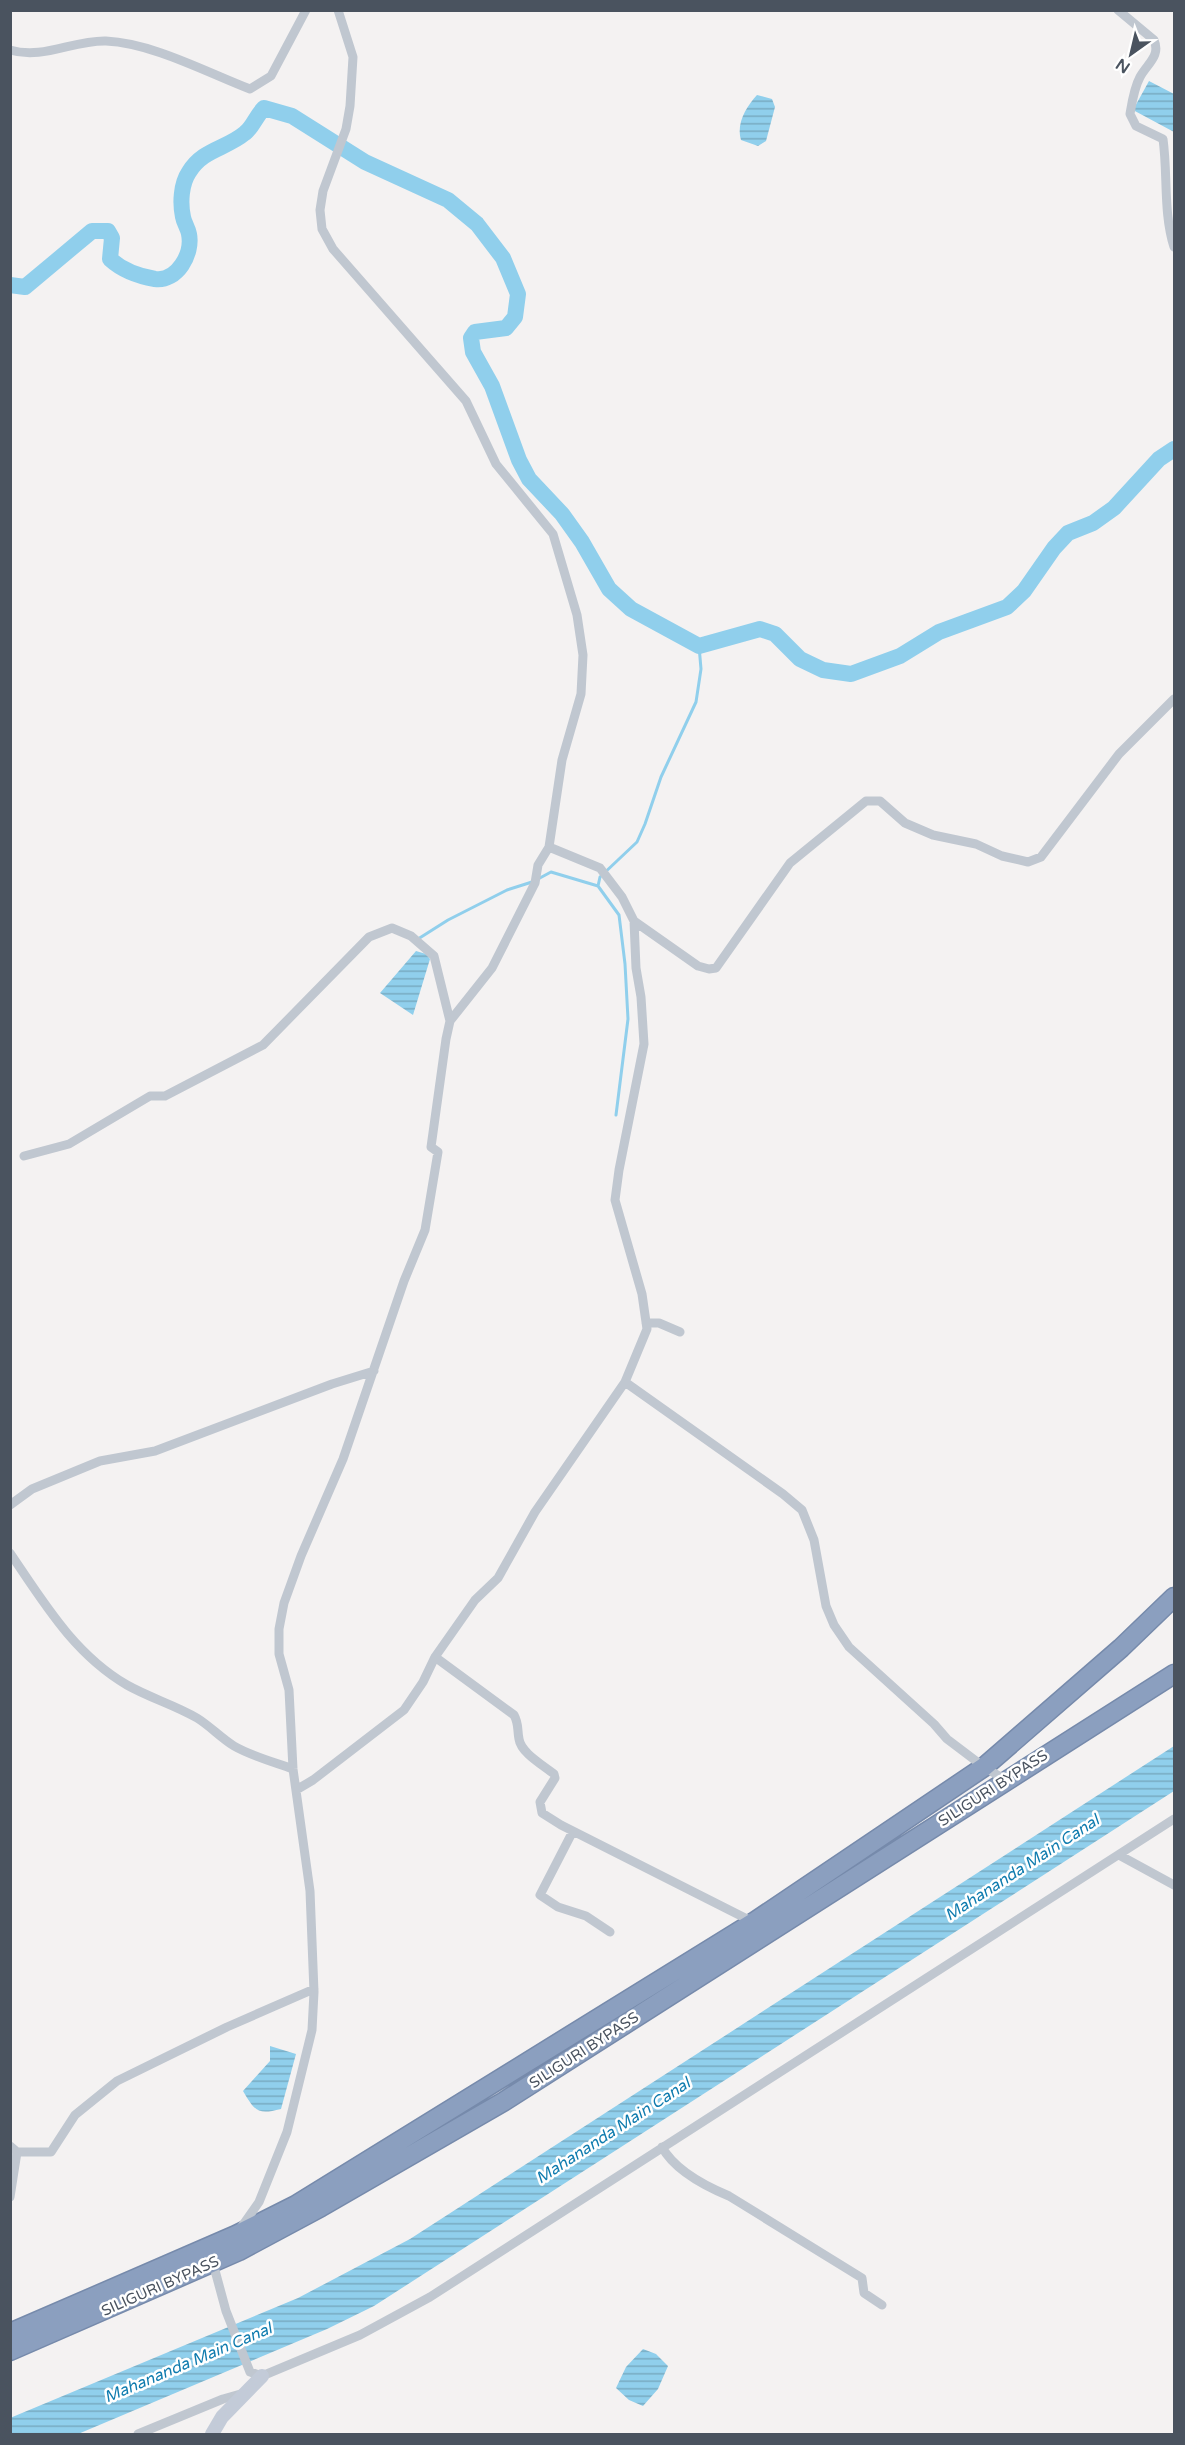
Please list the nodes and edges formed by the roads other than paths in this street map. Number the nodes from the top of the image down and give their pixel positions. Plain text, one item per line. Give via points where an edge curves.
1 (306, 10) edge
2 (338, 10) edge
3 (1118, 10) edge
4 (10, 50) edge
5 (1174, 247) edge
6 (1174, 699) edge
7 (549, 847) junction
8 (634, 921) junction
9 (450, 1021) junction
10 (24, 1156) dead end
11 (646, 1323) junction
12 (680, 1332) dead end
13 (374, 1371) junction
14 (625, 1382) junction
15 (10, 1505) edge
16 (10, 1553) edge
17 (1174, 1597) edge
18 (435, 1657) junction
19 (1174, 1674) edge
20 (984, 1767) junction
21 (293, 1769) junction
22 (1006, 1780) junction
23 (296, 1790) junction
24 (1174, 1819) edge
25 (573, 1831) junction
26 (1119, 1855) junction
27 (1174, 1886) edge
28 (754, 1922) junction
29 (610, 1932) dead end
30 (770, 1932) junction
31 (314, 1989) junction
32 (662, 2147) junction
33 (14, 2149) edge
34 (10, 2197) edge
35 (238, 2243) junction
36 (213, 2263) junction
37 (882, 2305) dead end
38 (10, 2333) edge
39 (10, 2351) edge
40 (256, 2374) junction
41 (246, 2393) junction
42 (138, 2434) edge
43 (212, 2434) edge

1 - 4 street via 271,76 250,89 136,44 104,41 35,54
2 - 7 street via 353,57 346,129 323,191 322,229 333,249 466,401 496,464 553,534 577,615 583,655 581,694 562,760
3 - 5 street via 1154,40 1157,47 1139,78 1130,114 1136,126 1163,139 1167,226
6 - 8 street via 1119,754 1041,857 1028,862 976,844 933,835 905,822 880,801 866,801 790,863 716,968 698,966
7 - 8 street via 600,868
7 - 9 street via 492,968
8 - 11 street via 644,1044 615,1200 642,1294
9 - 10 street via 434,956 411,936 392,928 369,937 263,1045 165,1096 150,1096 69,1144
9 - 13 street via 431,1147 438,1152 425,1230
11 - 12 street via 659,1323
11 - 14 street
13 - 15 street via 155,1451 100,1461 32,1489
13 - 21 street via 284,1603 279,1654 289,1690
14 - 18 street via 535,1512 498,1578 475,1600
14 - 20 street via 802,1510 814,1540 826,1606 849,1647 947,1739
16 - 21 street via 54,1619 108,1673 198,1719 235,1746
17 - 20 highway
18 - 23 street via 404,1710
18 - 25 street via 514,1715 522,1746 554,1774 540,1802 542,1813
19 - 22 highway, SILIGURI BYPASS
20 - 22 street
20 - 28 highway
21 - 23 street
22 - 30 highway, SILIGURI BYPASS
23 - 31 street via 310,1891
24 - 26 street
25 - 28 street
25 - 29 street via 540,1895
26 - 27 street
26 - 32 street
28 - 30 street
28 - 35 highway
30 - 35 highway, SILIGURI BYPASS via 503,2102 341,2196
31 - 33 street via 117,2081 75,2115 51,2152
31 - 35 street via 312,2030 288,2132 260,2202
32 - 37 street via 708,2187 862,2278 864,2294
32 - 40 street via 430,2297 360,2335
33 - 34 street
35 - 36 highway, SILIGURI BYPASS
35 - 38 highway
36 - 39 highway, SILIGURI BYPASS
36 - 40 street via 226,2311
40 - 41 street
41 - 42 street
41 - 43 street via 222,2417

